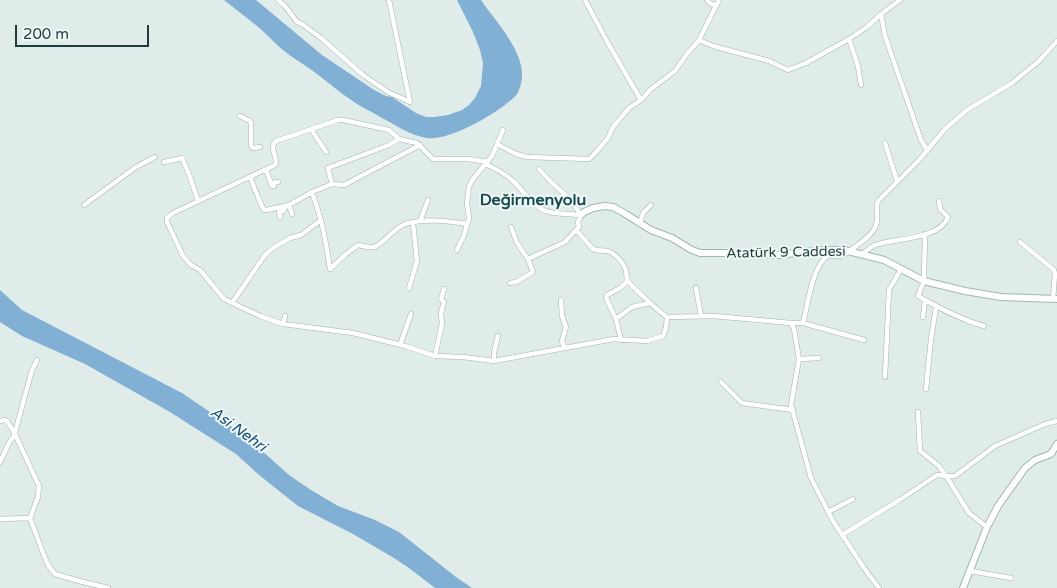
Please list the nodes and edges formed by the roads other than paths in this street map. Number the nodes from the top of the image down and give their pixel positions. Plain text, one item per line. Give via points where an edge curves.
1 (278, 0) edge
2 (389, 0) edge
3 (585, 0) edge
4 (707, 0) edge
5 (900, 0) edge
6 (718, 3) edge
7 (881, 14) junction
8 (849, 39) junction
9 (699, 40) junction
10 (1057, 41) edge
11 (861, 85) dead end
12 (641, 100) junction
13 (240, 116) dead end
14 (311, 129) junction
15 (503, 130) dead end
16 (399, 139) junction
17 (885, 143) dead end
18 (497, 144) junction
19 (420, 145) junction
20 (260, 147) dead end
21 (927, 150) junction
22 (326, 152) dead end
23 (155, 157) dead end
24 (164, 162) dead end
25 (487, 163) junction
26 (539, 169) dead end
27 (266, 170) junction
28 (250, 177) junction
29 (898, 181) junction
30 (278, 182) dead end
31 (332, 184) junction
32 (214, 186) dead end
33 (312, 192) junction
34 (216, 193) junction
35 (428, 200) dead end
36 (198, 201) junction
37 (939, 201) dead end
38 (84, 205) dead end
39 (287, 205) junction
40 (651, 205) dead end
41 (292, 214) dead end
42 (580, 215) junction
43 (280, 217) dead end
44 (321, 220) junction
45 (420, 221) junction
46 (413, 223) junction
47 (467, 224) junction
48 (640, 224) junction
49 (511, 227) dead end
50 (577, 231) junction
51 (925, 234) junction
52 (1020, 242) dead end
53 (457, 250) dead end
54 (849, 251) junction
55 (862, 254) junction
56 (528, 259) junction
57 (901, 269) junction
58 (628, 281) junction
59 (924, 281) junction
60 (510, 283) dead end
61 (409, 288) dead end
62 (696, 288) dead end
63 (444, 289) dead end
64 (1055, 299) edge
65 (561, 300) dead end
66 (924, 300) junction
67 (650, 302) junction
68 (232, 303) junction
69 (936, 307) junction
70 (411, 314) dead end
71 (285, 316) dead end
72 (667, 316) junction
73 (701, 316) junction
74 (923, 317) dead end
75 (616, 319) junction
76 (803, 322) junction
77 (791, 323) junction
78 (283, 324) junction
79 (984, 326) dead end
80 (498, 336) dead end
81 (621, 340) junction
82 (864, 340) dead end
83 (400, 345) junction
84 (564, 347) junction
85 (435, 356) junction
86 (818, 358) dead end
87 (799, 359) junction
88 (37, 360) dead end
89 (494, 361) junction
90 (885, 377) dead end
91 (721, 382) dead end
92 (926, 389) dead end
93 (793, 410) junction
94 (918, 412) dead end
95 (0, 421) edge
96 (1057, 421) edge
97 (15, 434) junction
98 (1057, 444) edge
99 (1054, 456) edge
100 (0, 462) edge
101 (946, 476) junction
102 (853, 499) dead end
103 (828, 512) junction
104 (30, 518) junction
105 (0, 519) edge
106 (987, 527) junction
107 (842, 535) junction
108 (970, 571) junction
109 (1011, 578) dead end
110 (108, 588) edge
111 (879, 588) edge
112 (963, 588) edge

1 - 2 street via 297,22 321,38 363,75 410,102
3 - 12 street
4 - 6 street via 711,4
5 - 7 street
6 - 9 street
7 - 8 street
7 - 21 street via 885,36
8 - 9 street via 788,70 769,60
8 - 11 street
9 - 12 street via 675,71
10 - 21 street via 1039,62 1012,83 967,110
12 - 18 street via 629,108 589,158 527,157
13 - 20 street via 250,121 251,146
14 - 16 street via 343,120 388,130
14 - 22 street
14 - 27 street via 274,142 277,163
15 - 18 street
16 - 19 street
16 - 31 street via 328,168
17 - 29 street
18 - 25 street
19 - 25 street via 433,159 468,159
19 - 31 street via 344,185
21 - 29 street
23 - 38 street
24 - 36 street via 182,158
25 - 42 street via 504,173 547,212
25 - 47 street via 469,186
26 - 42 street via 570,199
27 - 28 street
27 - 30 street via 272,186
28 - 34 street
28 - 39 street via 264,210
29 - 54 street via 878,201 874,230
31 - 33 street
32 - 34 street
33 - 39 street
33 - 44 street
34 - 36 street
35 - 45 street
36 - 68 street via 173,213 167,222 183,256 200,270 224,299
37 - 51 street via 940,209 948,217 946,223
39 - 41 street
39 - 43 street via 279,212
40 - 48 street via 643,213
42 - 48 street, Atatürk 9 Caddesi via 593,208 609,207
42 - 50 street
44 - 46 street via 330,269 358,245 378,246 403,225
44 - 68 street via 264,255
45 - 46 street
45 - 47 street
46 - 61 street via 417,261
47 - 53 street
48 - 54 street, Atatürk 9 Caddesi via 700,253 771,256 822,250
49 - 56 street
50 - 56 street via 565,242
50 - 58 street via 593,249 609,252 621,262
51 - 55 street via 874,246
51 - 59 street
52 - 64 street via 1054,270
54 - 55 street, Atatürk 9 Caddesi
54 - 76 street via 823,259 817,269
55 - 57 street, Atatürk 9 Caddesi
56 - 60 street via 532,273
57 - 59 street, Atatürk 9 Caddesi
57 - 90 street via 889,290
58 - 67 street
58 - 75 street via 606,298
59 - 64 street, Atatürk 9 Caddesi via 991,296
59 - 66 street via 918,296
62 - 73 street
63 - 85 street via 440,313 442,324
65 - 84 street via 566,327 562,341
66 - 69 street
66 - 74 street
67 - 72 street
67 - 75 street via 632,307
68 - 78 street
69 - 79 street
69 - 92 street
70 - 83 street
71 - 78 street
72 - 73 street
72 - 81 street via 663,336 647,341
73 - 77 street
75 - 81 street
76 - 77 street
76 - 82 street
77 - 87 street
78 - 83 street via 353,333
80 - 89 street
81 - 84 street via 614,338
83 - 85 street
84 - 89 street
85 - 89 street
86 - 87 street
87 - 93 street
88 - 97 street
91 - 93 street via 742,403
93 - 103 street via 811,478
94 - 101 street via 920,451
95 - 97 street via 7,421
96 - 101 street via 995,446 955,476
97 - 100 street
97 - 104 street via 39,486
98 - 99 street
99 - 106 street via 1034,460 1025,468
101 - 106 street via 968,513
101 - 107 street via 936,474
102 - 103 street
103 - 107 street
104 - 105 street
104 - 110 street via 55,574
106 - 108 street
107 - 111 street
108 - 109 street
108 - 112 street

